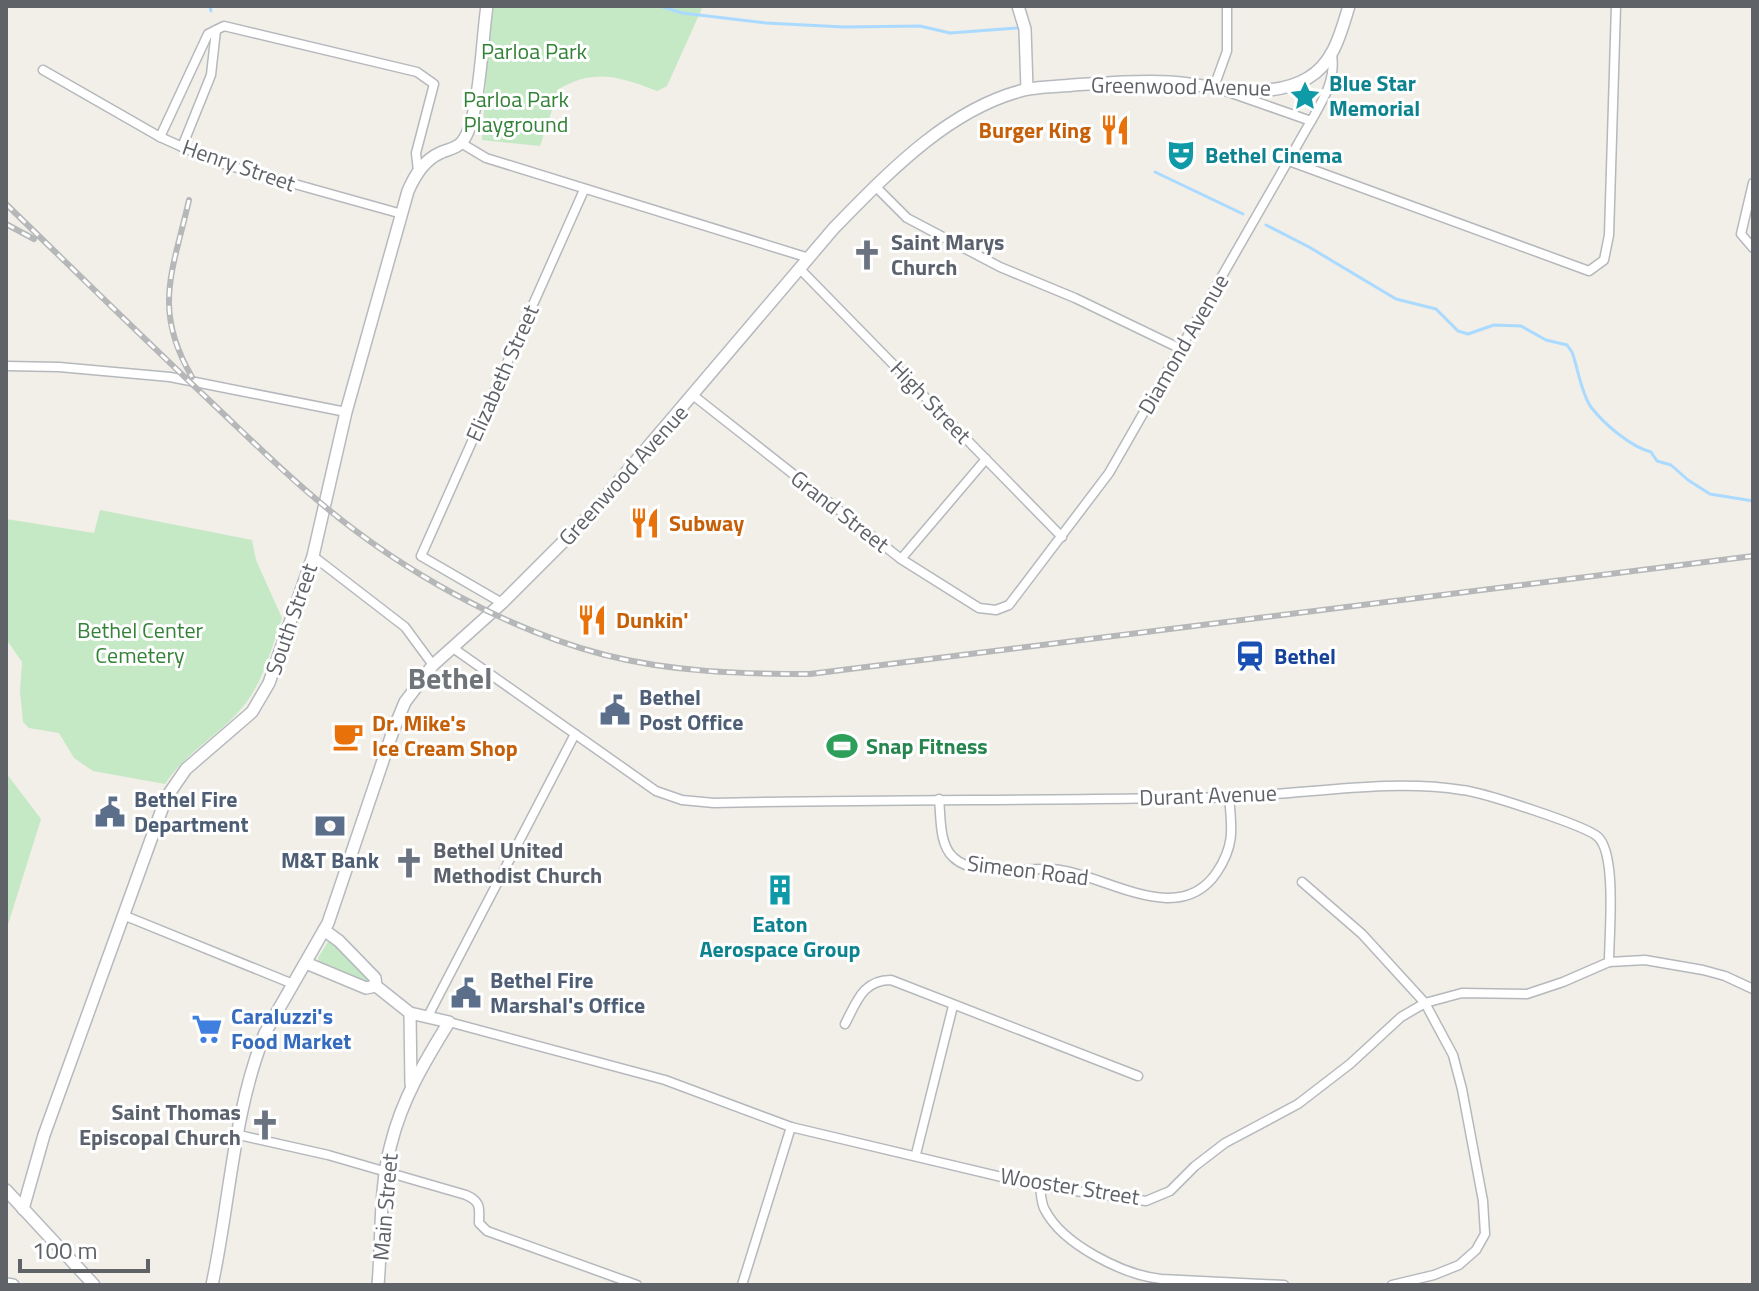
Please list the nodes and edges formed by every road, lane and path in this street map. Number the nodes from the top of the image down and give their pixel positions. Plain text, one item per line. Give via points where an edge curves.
1 (487, 6) edge
2 (1018, 6) edge
3 (1227, 6) edge
4 (1349, 6) edge
5 (1616, 6) edge
6 (216, 30) junction
7 (1332, 55) junction
8 (43, 70) dead end
9 (1214, 87) junction
10 (1027, 89) junction
11 (1311, 121) junction
12 (160, 137) junction
13 (461, 143) junction
14 (182, 147) junction
15 (1289, 161) junction
16 (418, 171) junction
17 (1753, 183) edge
18 (875, 186) junction
19 (584, 190) junction
20 (402, 214) junction
21 (1753, 248) edge
22 (809, 258) junction
23 (799, 268) junction
24 (1181, 349) junction
25 (6, 366) edge
26 (694, 396) junction
27 (346, 412) junction
28 (986, 459) junction
29 (1062, 537) junction
30 (313, 556) junction
31 (901, 559) junction
32 (502, 603) junction
33 (996, 610) joint
34 (453, 648) junction
35 (433, 665) junction
36 (575, 734) junction
37 (1229, 797) junction
38 (939, 799) junction
39 (1302, 882) dead end
40 (123, 915) junction
41 (324, 930) junction
42 (1609, 962) junction
43 (306, 963) junction
44 (293, 984) junction
45 (376, 986) junction
46 (1753, 989) edge
47 (1425, 1003) junction
48 (953, 1006) junction
49 (410, 1013) junction
50 (428, 1016) junction
51 (449, 1022) junction
52 (845, 1024) dead end
53 (1138, 1076) dead end
54 (411, 1085) junction
55 (791, 1127) junction
56 (239, 1135) junction
57 (916, 1154) junction
58 (386, 1172) junction
59 (1040, 1186) junction
60 (6, 1190) edge
61 (23, 1209) junction
62 (6, 1284) edge
63 (13, 1285) edge
64 (94, 1285) edge
65 (212, 1285) edge
66 (378, 1285) edge
67 (637, 1285) edge
68 (742, 1285) edge
69 (1284, 1285) edge
70 (1392, 1285) edge

1 - 13 street via 471,122
2 - 10 street via 1025,29
3 - 9 street via 1227,51
4 - 7 street
5 - 15 street via 1609,235 1604,260 1589,271
6 - 12 street via 208,34
6 - 14 street via 211,75
6 - 16 street via 226,27 417,72 434,84 416,153
7 - 9 street, Greenwood Avenue via 1292,85
7 - 11 street, Diamond Avenue via 1330,82
8 - 12 street, Henry Street
9 - 10 street, Greenwood Avenue via 1119,82
9 - 11 street
10 - 18 street, Greenwood Avenue via 956,121
11 - 15 street, Diamond Avenue
12 - 14 street, Henry Street
13 - 16 street
13 - 19 street via 486,158
14 - 20 street, Henry Street via 216,162
15 - 24 street, Diamond Avenue
16 - 20 street, South Street
17 - 21 street via 1741,234
18 - 22 street, Greenwood Avenue
18 - 24 street via 919,225
19 - 22 street
19 - 32 street, Elizabeth Street via 421,556
20 - 27 street, South Street
22 - 23 street, Greenwood Avenue
23 - 26 street, Greenwood Avenue
23 - 28 street, High Street
24 - 29 street, Diamond Avenue via 1109,473
25 - 27 street via 170,377
26 - 31 street, Grand Street
26 - 32 street, Greenwood Avenue via 590,515
27 - 30 street, South Street
28 - 29 street, High Street
28 - 31 street
29 - 33 street, Diamond Avenue via 1009,605
30 - 35 street via 405,627
30 - 40 street, South Street via 269,683 252,712 186,769 166,798
31 - 33 street, Grand Street via 979,608
32 - 34 street, Greenwood Avenue
34 - 35 street, Greenwood Avenue
34 - 36 street, Durant Avenue
35 - 41 street, Greenwood Avenue via 405,702 393,731
36 - 38 street, Durant Avenue via 656,791 682,800
36 - 50 street
37 - 38 street, Durant Avenue
37 - 38 street, Simeon Road via 1233,834 1226,858 1196,893 1169,900 1081,873 961,864 943,839
37 - 42 street, Durant Avenue via 1392,787 1464,790 1572,823 1600,838 1606,852
39 - 47 street via 1362,934
40 - 44 street
40 - 61 street, South Street
41 - 43 street, Greenwood Avenue
41 - 45 street via 375,978
42 - 46 street, Wooster Street via 1645,960 1703,970
42 - 47 street, Wooster Street via 1527,994 1462,993
43 - 44 street, Greenwood Avenue
43 - 45 street via 366,988
44 - 56 street, Greenwood Avenue via 258,1051
45 - 49 street
47 - 59 street, Wooster Street via 1298,1104 1225,1143 1157,1198 1130,1200
47 - 70 street via 1453,1055 1485,1234 1459,1265
48 - 52 street via 932,994 877,980 858,999
48 - 53 street
48 - 57 street
49 - 50 street, Wooster Street
49 - 54 street, Main Street
50 - 51 street, Wooster Street
51 - 54 street, Main Street
51 - 55 street, Wooster Street via 665,1080
54 - 58 street, Main Street
55 - 57 street, Wooster Street
55 - 68 street
56 - 58 street
56 - 65 street, Greenwood Avenue
57 - 59 street, Wooster Street
58 - 66 street, Main Street
58 - 67 street via 474,1199 481,1209 479,1223 487,1231
59 - 69 street via 1044,1209 1063,1232 1118,1268 1161,1279
60 - 61 street
61 - 64 street
62 - 63 street

